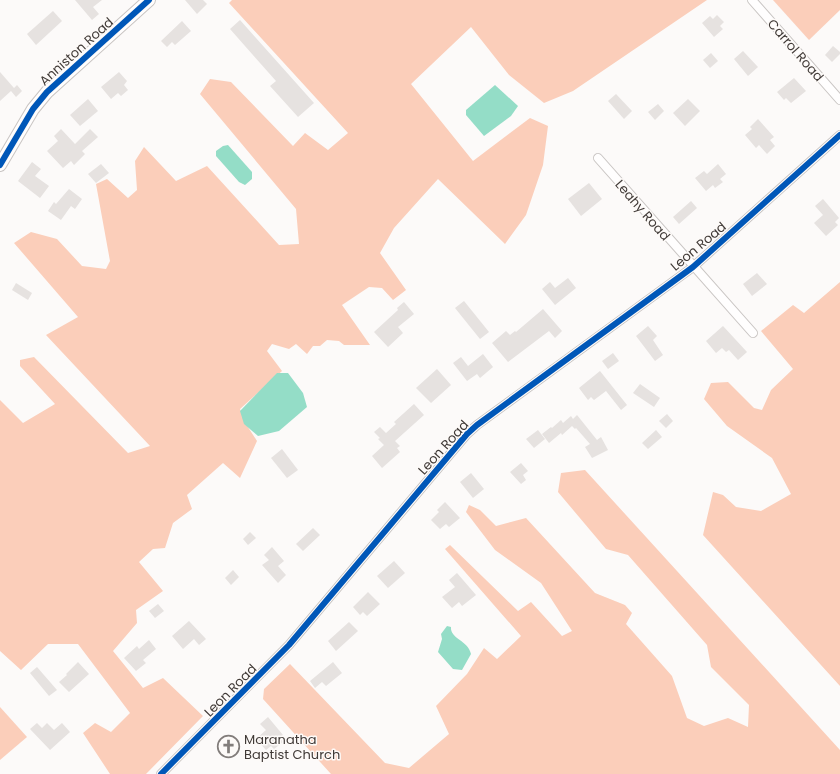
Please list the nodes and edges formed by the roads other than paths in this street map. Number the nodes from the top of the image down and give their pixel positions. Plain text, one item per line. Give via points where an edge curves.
1 (149, 0) edge
2 (752, 0) edge
3 (840, 100) edge
4 (840, 135) edge
5 (598, 158) dead end
6 (0, 165) edge
7 (693, 267) junction
8 (753, 333) dead end
9 (161, 774) edge

1 - 6 street, Anniston Road via 47,92 33,109
2 - 3 street, Carrol Road
4 - 7 street, Leon Road
5 - 7 street, Leahy Road
7 - 8 street, Leahy Road
7 - 9 street, Leon Road via 467,434 289,645

